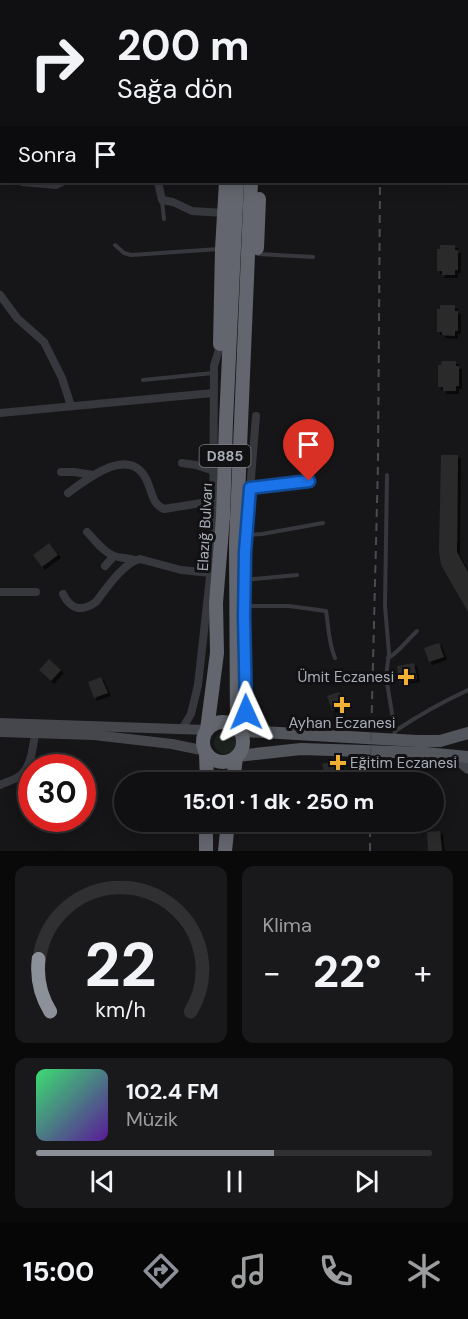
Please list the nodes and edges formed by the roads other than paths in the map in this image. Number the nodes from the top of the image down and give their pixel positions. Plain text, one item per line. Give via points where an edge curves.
1 (39, 183) edge
2 (59, 183) edge
3 (158, 183) edge
4 (226, 183) edge
5 (237, 183) edge
6 (251, 183) edge
7 (260, 183) edge
8 (162, 201) junction
9 (224, 213) junction
10 (164, 219) dead end
11 (115, 245) dead end
12 (222, 249) junction
13 (257, 254) junction
14 (313, 257) dead end
15 (0, 296) edge
16 (220, 346) junction
17 (244, 346) junction
18 (214, 372) junction
19 (143, 380) dead end
20 (213, 393) junction
21 (70, 406) junction
22 (0, 413) edge
23 (256, 416) dead end
24 (226, 422) junction
25 (182, 464) dead end
26 (214, 471) junction
27 (61, 472) dead end
28 (94, 475) junction
29 (387, 475) dead end
30 (309, 481) dead end
31 (250, 488) junction
32 (68, 493) dead end
33 (214, 501) junction
34 (323, 523) dead end
35 (87, 532) dead end
36 (246, 535) junction
37 (114, 556) junction
38 (134, 560) junction
39 (105, 566) dead end
40 (211, 573) junction
41 (297, 575) dead end
42 (244, 580) junction
43 (0, 592) edge
44 (36, 592) dead end
45 (63, 594) dead end
46 (244, 606) junction
47 (417, 632) dead end
48 (335, 658) dead end
49 (388, 658) junction
50 (468, 690) edge
51 (0, 723) edge
52 (238, 728) junction
53 (182, 729) junction
54 (207, 730) junction
55 (0, 732) edge
56 (35, 733) junction
57 (468, 733) edge
58 (395, 735) junction
59 (206, 752) junction
60 (426, 753) junction
61 (237, 757) junction
62 (468, 757) edge
63 (468, 769) edge
64 (207, 772) edge
65 (235, 772) edge
66 (0, 785) edge
67 (206, 832) edge
68 (227, 832) edge
69 (206, 851) edge
70 (225, 851) edge

1 - 2 street
3 - 8 street
4 - 9 highway
5 - 24 highway, Elazığ Bulvarı / D885
6 - 17 highway, Elazığ Bulvarı / D885
7 - 13 highway
8 - 9 street via 192,211
8 - 10 lane
9 - 12 highway
11 - 12 lane via 130,255
12 - 16 highway
13 - 14 lane
13 - 17 highway
15 - 21 street via 44,342 62,378
16 - 18 street
16 - 24 highway
17 - 52 highway, Elazığ Bulvarı / D885 via 236,544
18 - 19 lane
18 - 20 street
20 - 21 street
20 - 26 street
21 - 22 street
23 - 31 street
24 - 54 highway, Elazığ Bulvarı / D885 via 217,653
25 - 26 street
26 - 33 street
27 - 28 street
28 - 32 street
28 - 33 street via 134,465 141,470 153,499 164,509
29 - 49 lane
30 - 31 lane
31 - 36 street
33 - 40 street
34 - 36 lane
35 - 37 street
36 - 42 street
37 - 38 street
37 - 39 street
38 - 40 street
38 - 45 street via 90,606 74,607
40 - 53 street via 198,685 191,714
41 - 42 lane
42 - 46 street
43 - 44 street
46 - 48 lane via 326,611
46 - 52 street via 246,712
47 - 49 lane
49 - 58 lane via 386,677
50 - 58 lane via 417,716
51 - 53 main road
52 - 54 highway via 232,723 218,722
52 - 58 main road via 371,739
52 - 61 highway via 243,746
53 - 54 main road
54 - 59 highway via 203,741
55 - 56 main road
56 - 59 main road via 94,735
56 - 66 street via 24,773
57 - 58 main road via 440,741 417,741
59 - 61 highway via 224,762
59 - 64 highway
60 - 61 main road via 301,749
60 - 62 main road
60 - 63 main road
61 - 65 highway
67 - 69 highway
68 - 70 highway

